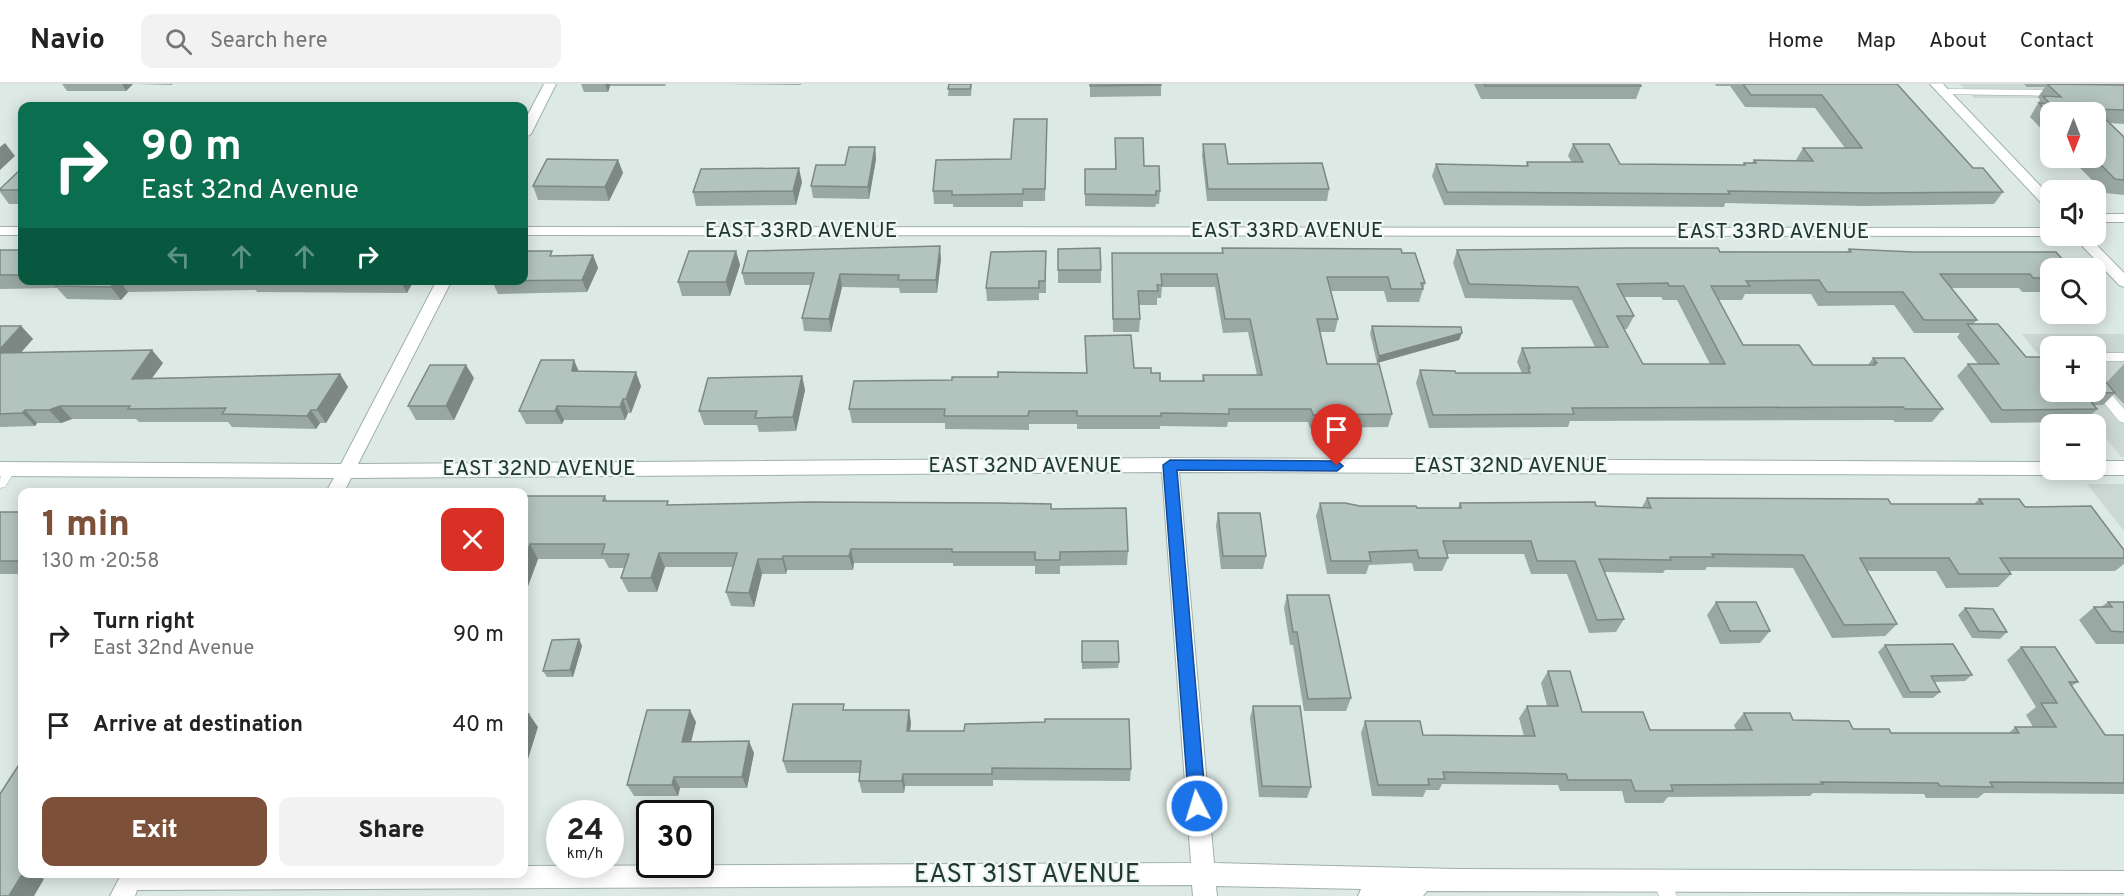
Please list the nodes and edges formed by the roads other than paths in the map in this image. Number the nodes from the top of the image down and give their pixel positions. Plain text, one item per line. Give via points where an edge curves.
1 (550, 84) edge
2 (1940, 88) edge
3 (2068, 93) edge
4 (528, 126) edge
5 (2040, 193) edge
6 (2106, 218) edge
7 (2124, 218) edge
8 (0, 231) edge
9 (18, 231) edge
10 (528, 231) edge
11 (2040, 232) edge
12 (2090, 246) edge
13 (2124, 282) edge
14 (443, 285) edge
15 (2106, 357) edge
16 (2124, 357) edge
17 (2106, 396) edge
18 (2124, 418) edge
19 (1170, 465) junction
20 (2040, 468) edge
21 (2106, 468) edge
22 (2124, 468) edge
23 (346, 471) junction
24 (3, 474) edge
25 (337, 488) edge
26 (1455, 880) junction
27 (2124, 882) edge
28 (129, 883) edge
29 (1204, 885) edge
30 (1665, 888) edge
31 (2057, 889) edge
32 (1370, 896) edge

1 - 4 street
2 - 3 lane
2 - 5 street
6 - 7 street
8 - 9 street
10 - 11 street, EAST 33RD AVENUE
12 - 13 street
14 - 23 street
15 - 16 lane
17 - 18 lane
19 - 20 street, EAST 32ND AVENUE
19 - 23 street, EAST 32ND AVENUE
19 - 29 street
21 - 22 street
23 - 24 street, EAST 32ND AVENUE
23 - 25 street
26 - 29 street, EAST 31ST AVENUE
26 - 30 street, EAST 31ST AVENUE
26 - 32 street, EAST 31ST AVENUE
27 - 31 street, EAST 31ST AVENUE
28 - 29 street, EAST 31ST AVENUE
30 - 31 street, EAST 31ST AVENUE

